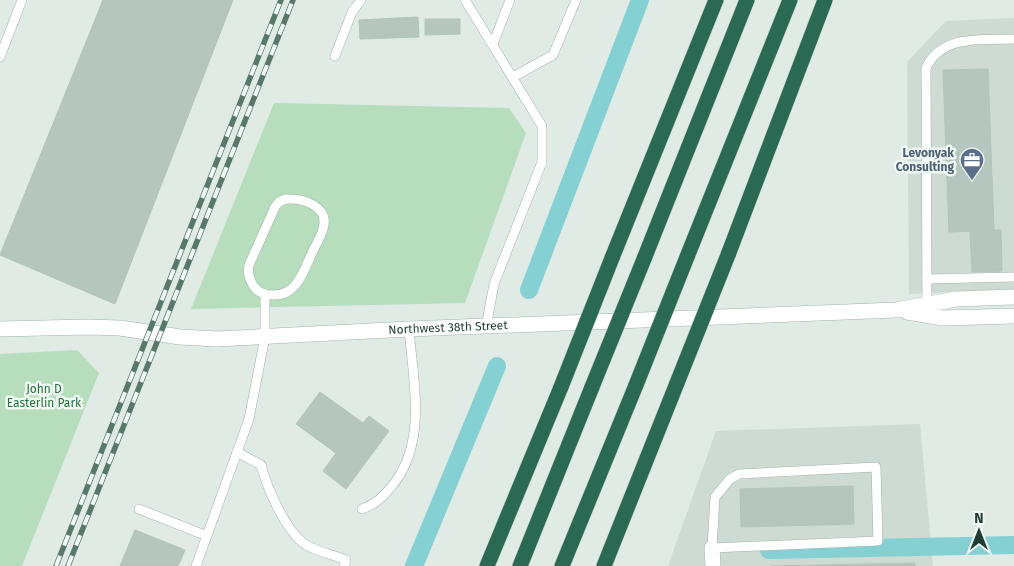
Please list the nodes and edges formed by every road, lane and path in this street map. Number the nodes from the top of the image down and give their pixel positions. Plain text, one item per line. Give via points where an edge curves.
1 (22, 0) edge
2 (362, 0) edge
3 (465, 0) edge
4 (510, 0) edge
5 (576, 0) edge
6 (716, 0) edge
7 (747, 0) edge
8 (790, 0) edge
9 (825, 0) edge
10 (1014, 39) edge
11 (493, 44) junction
12 (334, 56) dead end
13 (0, 57) edge
14 (513, 77) junction
15 (1014, 277) edge
16 (927, 279) junction
17 (265, 295) junction
18 (1014, 296) edge
19 (927, 304) junction
20 (896, 310) junction
21 (1014, 316) edge
22 (486, 327) junction
23 (0, 329) edge
24 (409, 329) junction
25 (264, 337) junction
26 (237, 452) junction
27 (139, 509) dead end
28 (362, 509) dead end
29 (207, 536) junction
30 (712, 548) junction
31 (196, 566) edge
32 (344, 566) edge
33 (487, 566) edge
34 (520, 566) edge
35 (562, 566) edge
36 (604, 566) edge
37 (713, 566) edge

1 - 13 lane
2 - 12 lane via 352,12
3 - 11 lane
4 - 11 lane
5 - 14 lane via 553,56
6 - 33 highway, bridge
7 - 34 highway, bridge
8 - 35 highway, bridge
9 - 36 highway, bridge
10 - 16 lane via 958,42 937,52 926,68
11 - 14 lane
14 - 22 lane via 542,126 542,162 494,284
15 - 16 lane
16 - 19 lane
17 - 17 lane via 256,290 247,272 275,207 278,202 294,199 316,205 322,213 323,228 298,284 279,296
17 - 25 lane
18 - 19 street, Northwest 38th Street
19 - 20 street, Northwest 38th Street
20 - 21 street, Northwest 38th Street via 943,318
20 - 22 street, Northwest 38th Street
22 - 24 street, Northwest 38th Street
23 - 25 street, Northwest 38th Street via 120,328 180,337
24 - 25 street, Northwest 38th Street
24 - 28 lane via 416,419 411,449 401,475 382,498
25 - 26 lane via 249,419
26 - 29 lane
26 - 32 lane via 261,465 284,520 304,544 346,560
27 - 29 lane
29 - 31 lane
30 - 30 lane via 878,541 876,467 739,474 714,497
30 - 37 street

